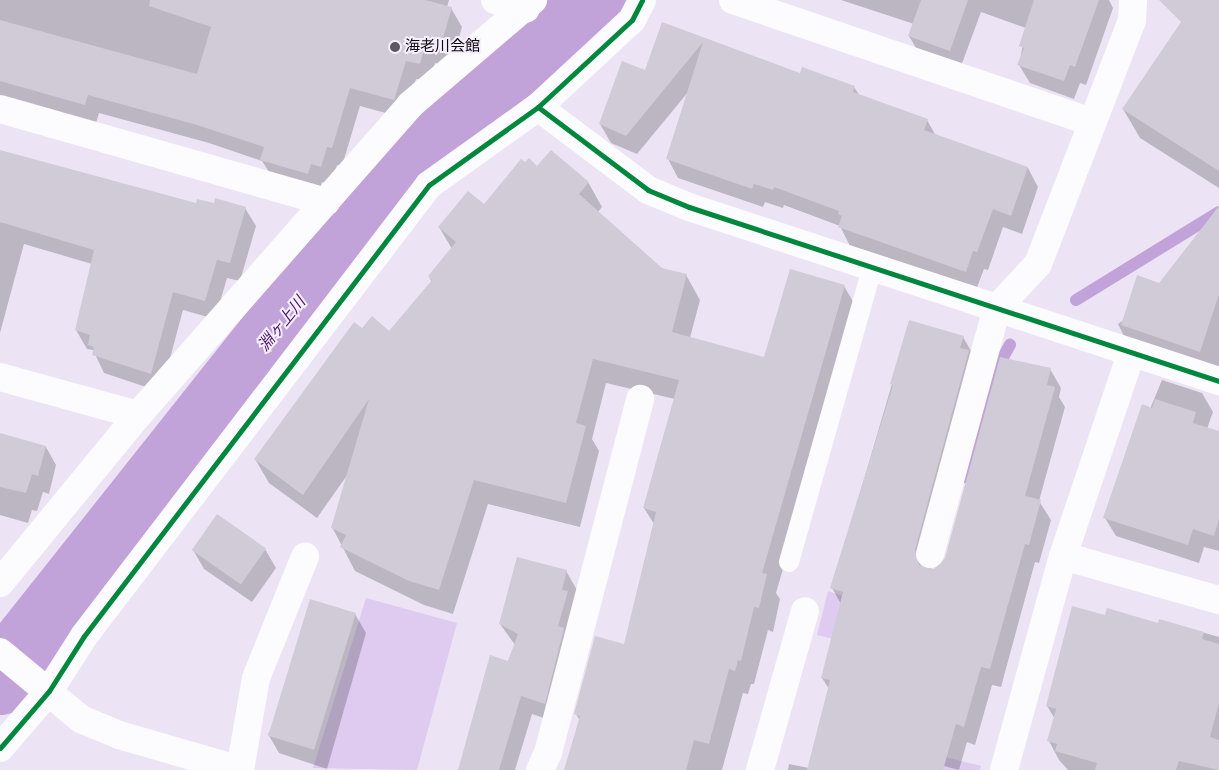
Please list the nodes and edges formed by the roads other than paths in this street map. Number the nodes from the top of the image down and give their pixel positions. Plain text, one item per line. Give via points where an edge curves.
1 (495, 0) edge
2 (642, 0) edge
3 (733, 0) edge
4 (1133, 0) edge
5 (530, 4) edge
6 (538, 107) junction
7 (0, 108) edge
8 (1091, 122) junction
9 (326, 202) junction
10 (872, 269) junction
11 (997, 308) junction
12 (1131, 354) junction
13 (0, 377) edge
14 (1219, 381) edge
15 (640, 399) dead end
16 (138, 415) junction
17 (930, 554) dead end
18 (1063, 556) junction
19 (305, 557) dead end
20 (789, 562) dead end
21 (0, 583) edge
22 (1219, 600) edge
23 (805, 611) dead end
24 (0, 652) edge
25 (44, 688) junction
26 (0, 748) edge
27 (1012, 768) edge
28 (240, 770) edge
29 (540, 770) edge
30 (760, 770) edge

1 - 5 street
2 - 6 street via 632,20
3 - 8 street
4 - 8 street via 1132,21
5 - 9 street via 410,105
6 - 10 street via 648,190
6 - 25 street via 429,185
7 - 9 street
8 - 11 street via 1038,264
9 - 16 street
10 - 11 street
10 - 20 lane
11 - 12 street
11 - 17 street
12 - 14 street
12 - 18 street
13 - 16 street
15 - 29 street via 548,753
16 - 21 street
18 - 22 street
18 - 27 street
19 - 28 street via 256,678
23 - 30 street
24 - 25 street
25 - 26 street
25 - 28 street via 81,719 119,735

